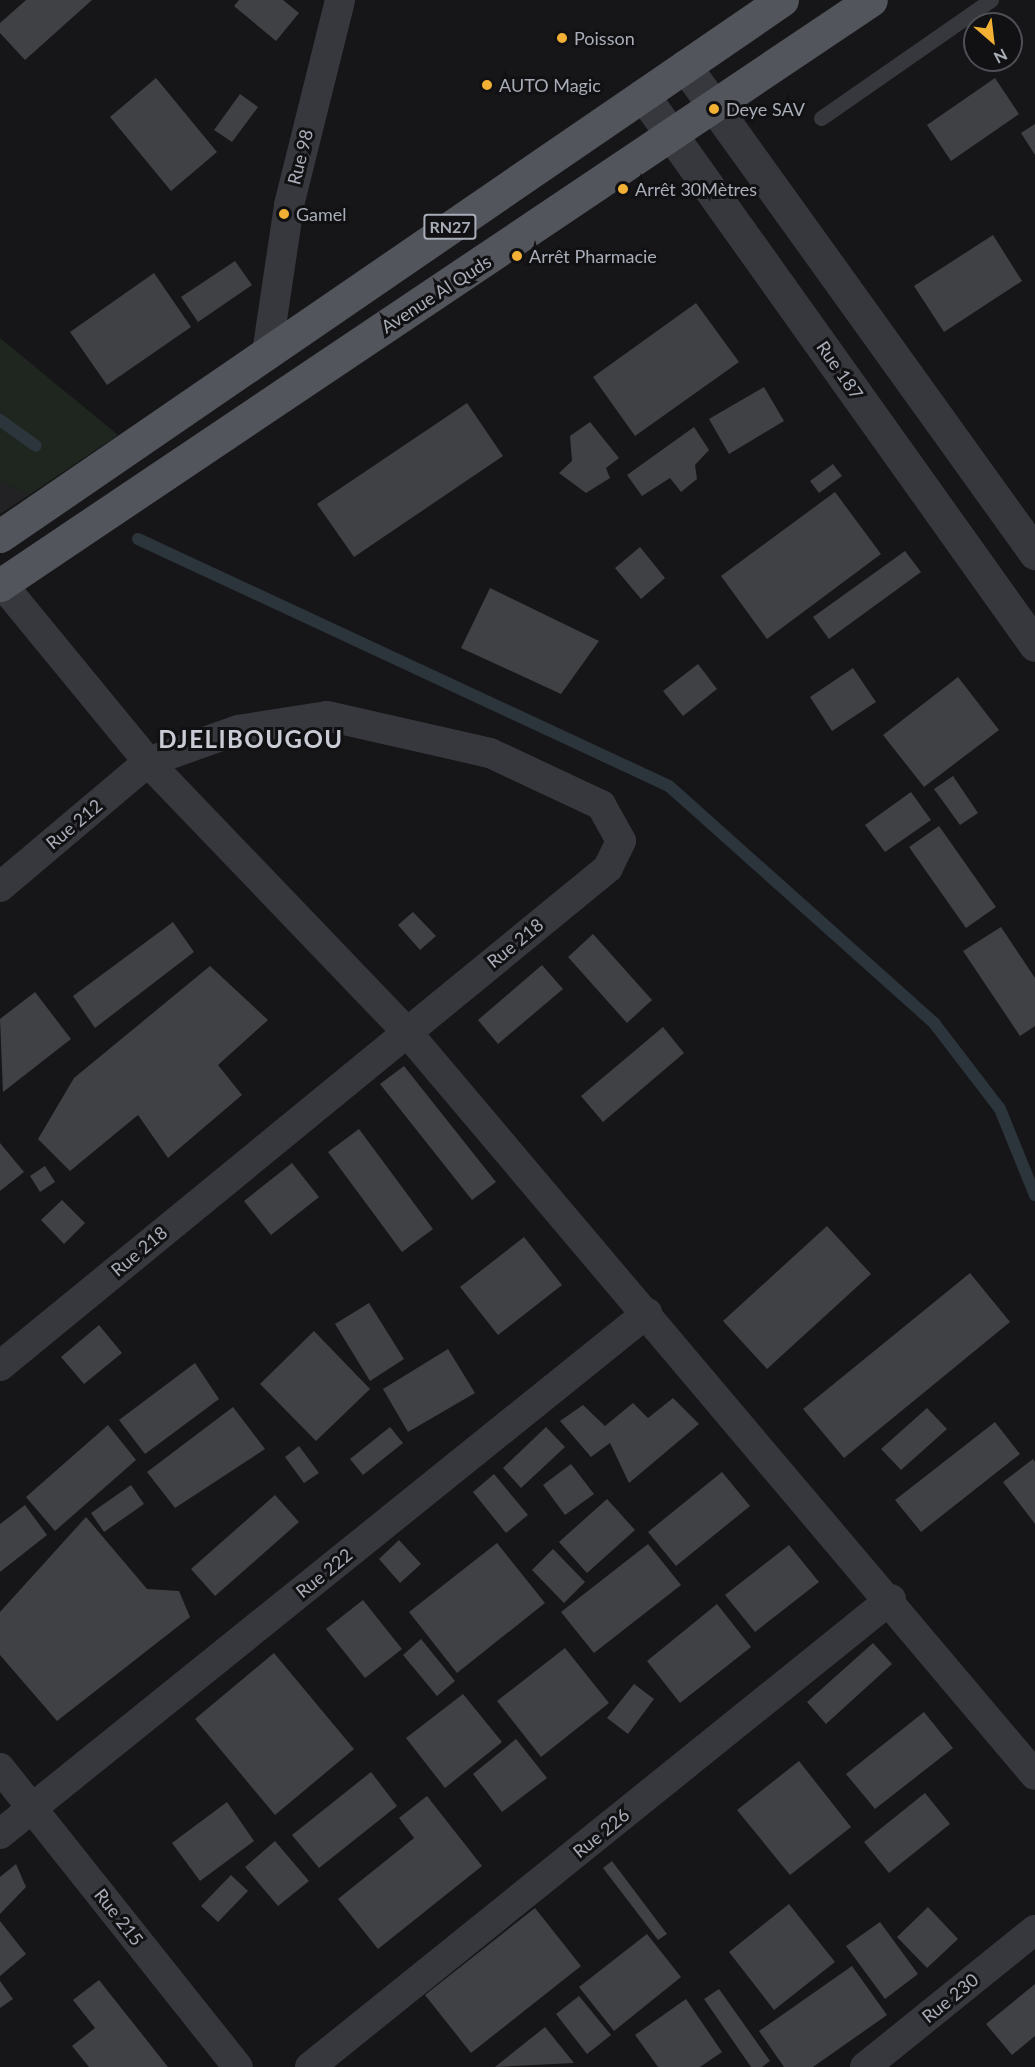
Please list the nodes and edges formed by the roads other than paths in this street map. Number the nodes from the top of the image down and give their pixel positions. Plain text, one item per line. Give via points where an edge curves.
1 (340, 0) edge
2 (782, 0) edge
3 (871, 0) edge
4 (991, 0) edge
5 (686, 66) junction
6 (643, 95) junction
7 (714, 109) junction
8 (821, 118) dead end
9 (674, 136) junction
10 (267, 352) junction
11 (0, 536) edge
12 (1035, 553) edge
13 (1, 584) edge
14 (1035, 645) edge
15 (148, 762) junction
16 (0, 886) edge
17 (406, 1031) junction
18 (647, 1312) junction
19 (0, 1366) edge
20 (891, 1599) junction
21 (0, 1768) edge
22 (1035, 1775) edge
23 (32, 1808) junction
24 (0, 1834) edge
25 (1035, 1930) edge
26 (237, 2067) edge
27 (310, 2067) edge
28 (865, 2067) edge

1 - 10 street, Rue 98 via 289,205
2 - 5 main road, RN27
3 - 7 main road, Avenue Al Quds / RN27
4 - 8 lane
5 - 6 main road, RN27
5 - 7 street
6 - 9 street, Rue 187
6 - 10 main road, RN27
7 - 9 main road, Avenue Al Quds / RN27
7 - 12 street
9 - 13 main road, Avenue Al Quds / RN27
9 - 14 street, Rue 187
10 - 11 main road, RN27
13 - 15 street
15 - 16 street, Rue 212
15 - 17 street
15 - 17 street, Rue 218 via 238,730 327,716 490,753 601,805 621,841 609,868
17 - 18 street
17 - 19 street, Rue 218
18 - 20 street
18 - 23 street, Rue 222
20 - 22 street
20 - 27 street, Rue 226
21 - 23 street, Rue 215
23 - 24 street, Rue 222
23 - 26 street, Rue 215
25 - 28 street, Rue 230

